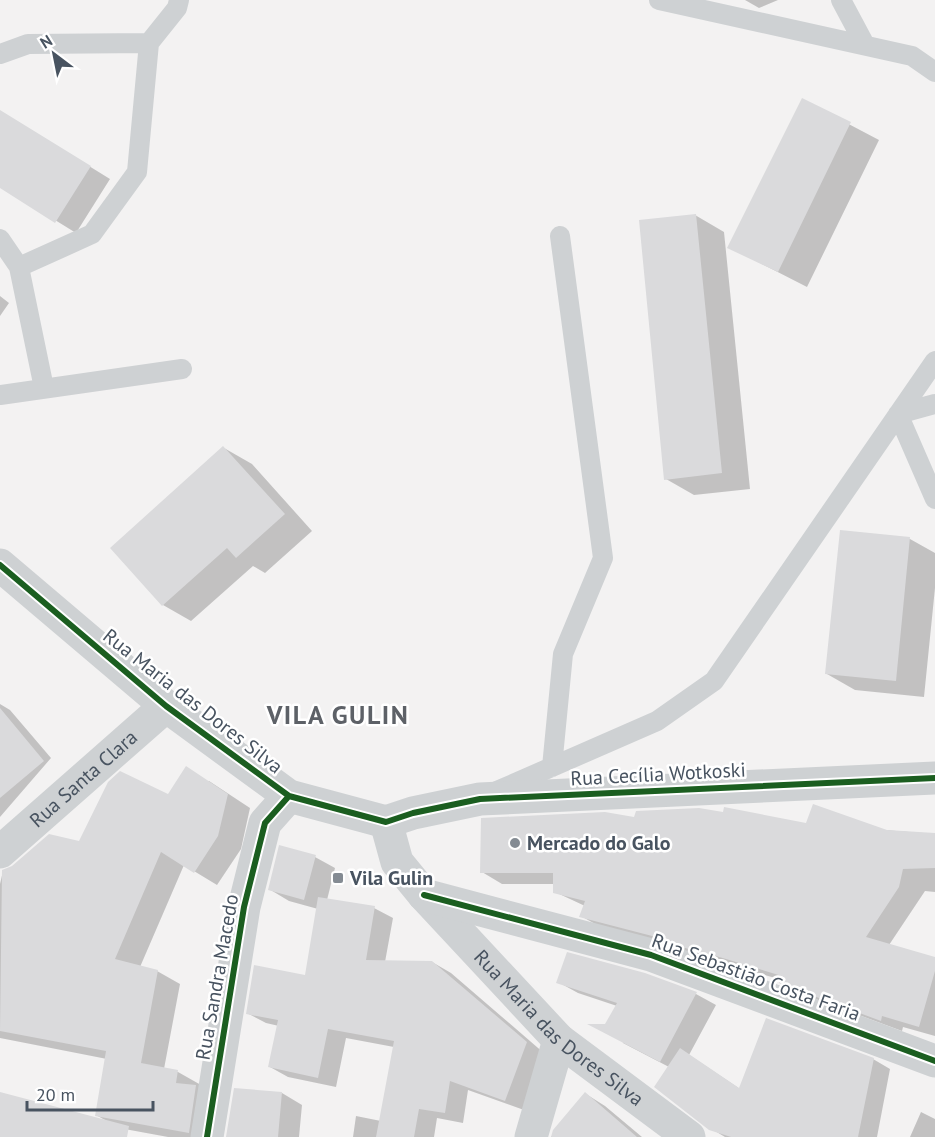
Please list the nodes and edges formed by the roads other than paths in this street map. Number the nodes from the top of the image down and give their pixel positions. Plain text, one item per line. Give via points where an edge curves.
1 (179, 0) edge
2 (659, 0) edge
3 (841, 0) edge
4 (149, 43) junction
5 (865, 45) junction
6 (0, 54) edge
7 (935, 72) edge
8 (560, 236) dead end
9 (0, 239) edge
10 (19, 267) junction
11 (935, 361) edge
12 (182, 369) dead end
13 (44, 388) junction
14 (0, 395) edge
15 (935, 404) edge
16 (898, 414) junction
17 (935, 499) edge
18 (0, 565) edge
19 (166, 706) junction
20 (552, 767) junction
21 (935, 778) edge
22 (289, 796) junction
23 (480, 799) junction
24 (386, 822) junction
25 (0, 852) edge
26 (424, 895) junction
27 (559, 1040) junction
28 (935, 1061) edge
29 (207, 1137) edge
30 (531, 1137) edge
31 (689, 1137) edge

1 - 4 lane
2 - 5 lane
3 - 5 lane
4 - 6 lane via 28,44
4 - 10 lane via 137,172 92,234
5 - 7 lane via 912,56
8 - 20 lane via 603,558 563,654
9 - 10 lane
10 - 13 lane
11 - 16 lane
12 - 13 lane
13 - 14 lane
15 - 16 lane
16 - 17 lane
16 - 20 lane via 714,681 657,721
18 - 19 street, Rua Maria das Dores Silva
19 - 22 street, Rua Maria das Dores Silva
19 - 25 street, Rua Santa Clara
20 - 23 lane
21 - 23 street, Rua Cecília Wotkoski
22 - 24 street, Rua Maria das Dores Silva
22 - 29 street, Rua Sandra Macedo via 265,823 244,908
23 - 24 street, Rua Cecília Wotkoski
24 - 26 street, Rua Maria das Dores Silva via 397,862
26 - 27 street, Rua Maria das Dores Silva
26 - 28 street, Rua Sebastião Costa Faria via 651,955
27 - 30 street
27 - 31 street, Rua Maria das Dores Silva

